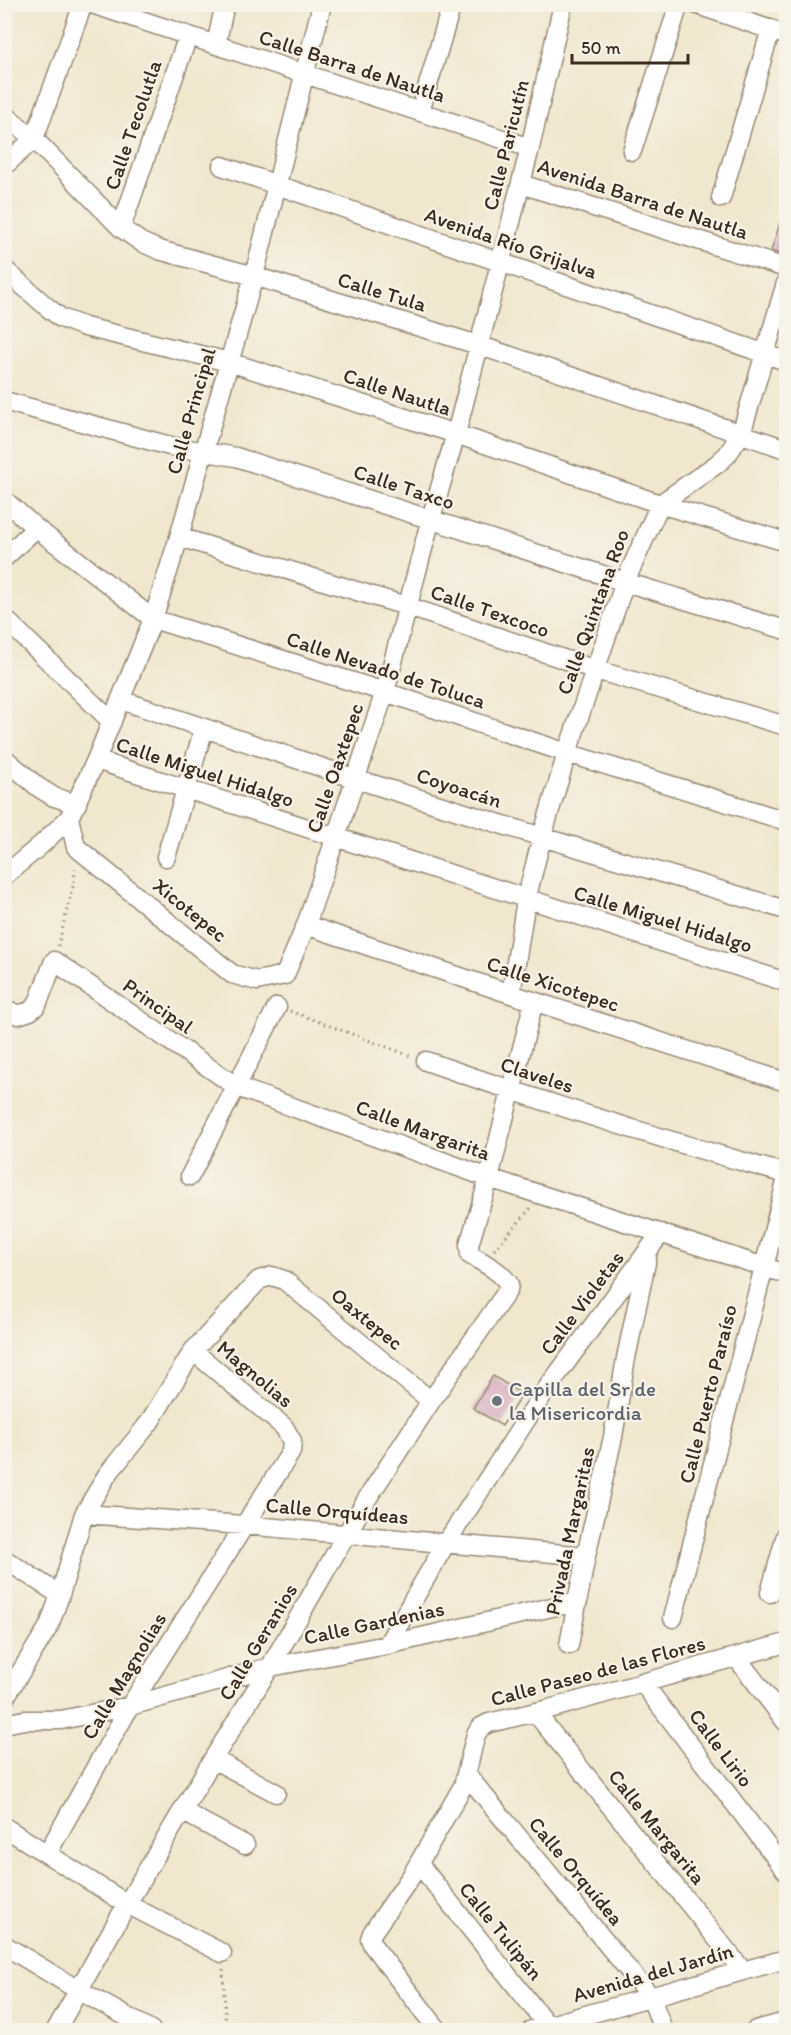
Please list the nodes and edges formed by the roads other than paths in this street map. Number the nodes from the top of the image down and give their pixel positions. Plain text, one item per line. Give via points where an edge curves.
1 (225, 4) edge
2 (322, 4) edge
3 (452, 4) edge
4 (563, 4) edge
5 (679, 4) edge
6 (695, 4) edge
7 (94, 5) edge
8 (779, 32) edge
9 (188, 36) junction
10 (216, 45) junction
11 (304, 74) junction
12 (420, 112) junction
13 (4, 114) edge
14 (34, 139) junction
15 (530, 148) junction
16 (632, 151) dead end
17 (4, 166) edge
18 (222, 166) dead end
19 (521, 184) junction
20 (277, 185) junction
21 (721, 198) dead end
22 (121, 228) junction
23 (500, 263) junction
24 (786, 268) edge
25 (4, 269) edge
26 (254, 276) junction
27 (786, 283) edge
28 (478, 345) junction
29 (764, 354) junction
30 (786, 361) edge
31 (229, 362) junction
32 (4, 401) edge
33 (456, 434) junction
34 (741, 434) junction
35 (786, 449) edge
36 (203, 451) junction
37 (4, 500) edge
38 (660, 504) junction
39 (430, 518) junction
40 (36, 528) junction
41 (179, 537) junction
42 (786, 543) edge
43 (4, 558) edge
44 (625, 582) junction
45 (406, 606) junction
46 (4, 618) edge
47 (153, 619) junction
48 (786, 630) edge
49 (596, 670) junction
50 (385, 692) junction
51 (121, 700) junction
52 (111, 722) junction
53 (786, 726) edge
54 (204, 728) junction
55 (567, 753) junction
56 (4, 758) edge
57 (96, 760) junction
58 (356, 779) junction
59 (185, 790) junction
60 (73, 811) junction
61 (786, 821) edge
62 (542, 837) junction
63 (335, 838) junction
64 (166, 857) dead end
65 (4, 876) edge
66 (526, 900) junction
67 (786, 910) edge
68 (306, 925) junction
69 (285, 975) joint
70 (786, 982) edge
71 (511, 994) junction
72 (534, 1001) junction
73 (277, 1006) road end
74 (4, 1008) edge
75 (426, 1061) road end
76 (786, 1082) edge
77 (237, 1087) junction
78 (511, 1091) junction
79 (786, 1174) edge
80 (190, 1176) dead end
81 (489, 1178) junction
82 (786, 1182) edge
83 (662, 1233) junction
84 (649, 1251) junction
85 (764, 1266) junction
86 (786, 1275) edge
87 (193, 1351) junction
88 (431, 1401) junction
89 (84, 1514) junction
90 (244, 1525) junction
91 (347, 1534) junction
92 (786, 1535) edge
93 (446, 1543) junction
94 (586, 1556) junction
95 (4, 1559) edge
96 (770, 1593) dead end
97 (60, 1595) junction
98 (578, 1601) junction
99 (673, 1618) dead end
100 (786, 1643) edge
101 (387, 1645) junction
102 (569, 1645) dead end
103 (737, 1658) junction
104 (270, 1667) junction
105 (642, 1682) junction
106 (4, 1699) edge
107 (130, 1706) junction
108 (535, 1712) junction
109 (786, 1722) edge
110 (4, 1724) edge
111 (213, 1759) junction
112 (466, 1774) junction
113 (276, 1793) dead end
114 (182, 1811) junction
115 (4, 1827) edge
116 (245, 1845) dead end
117 (47, 1854) junction
118 (419, 1864) junction
119 (786, 1870) edge
120 (128, 1904) junction
121 (4, 1945) edge
122 (222, 1953) road end
123 (786, 1959) edge
124 (743, 1971) junction
125 (78, 1990) junction
126 (651, 1997) junction
127 (786, 2022) edge
128 (540, 2028) edge
129 (56, 2031) edge
130 (151, 2031) edge
131 (438, 2031) edge
132 (663, 2031) edge
133 (756, 2031) edge

1 - 10 street
2 - 11 street, Calle Principal
3 - 12 street
4 - 15 street, Calle Paricutín
5 - 16 street
6 - 8 street
7 - 9 street, Calle Barra de Nautla
7 - 14 street
8 - 21 street
9 - 10 street, Calle Barra de Nautla
9 - 22 street, Calle Tecolutla
10 - 11 street, Calle Barra de Nautla
11 - 12 street, Calle Barra de Nautla
11 - 20 street, Calle Principal
12 - 15 street, Calle Barra de Nautla
13 - 14 street, Calle Tula
14 - 17 street
14 - 22 street, Calle Tula
15 - 19 street, Calle Paricutín
18 - 20 street, Avenida Río Grijalva
19 - 23 street, Calle Paricutín
19 - 24 street, Avenida Barra de Nautla
20 - 23 street, Avenida Río Grijalva
20 - 26 street, Calle Principal
22 - 26 street, Calle Tula via 159,250
23 - 28 street, Calle Paricutín
23 - 29 street, Avenida Río Grijalva
25 - 31 street, Calle Nautla via 62,318
26 - 28 street, Calle Tula
26 - 31 street, Calle Principal
27 - 29 street
28 - 33 street, Calle Paricutín
28 - 34 street, Calle Tula
29 - 30 street, Avenida Río Grijalva
29 - 34 street
31 - 33 street, Calle Nautla
31 - 36 street, Calle Principal
32 - 36 street, Calle Taxco via 170,446
33 - 38 street, Calle Nautla
33 - 39 street, Calle Oaxtepec
34 - 35 street, Calle Tula
34 - 38 street via 717,464
36 - 39 street, Calle Taxco via 236,457
36 - 41 street, Calle Principal
37 - 40 street, Calle Nevado de Toluca
38 - 42 street, Calle Nautla
38 - 44 street, Calle Quintana Roo
39 - 44 street, Calle Taxco
39 - 45 street, Calle Oaxtepec
40 - 43 street
40 - 47 street, Calle Nevado de Toluca
41 - 45 street, Calle Texcoco
41 - 47 street, Calle Principal
44 - 48 street, Calle Taxco
44 - 49 street, Calle Quintana Roo
45 - 49 street, Calle Texcoco
45 - 50 street, Calle Oaxtepec
46 - 52 street
47 - 50 street, Calle Nevado de Toluca
47 - 51 street, Calle Principal
49 - 53 street, Calle Texcoco
49 - 55 street, Calle Quintana Roo
50 - 55 street, Calle Nevado de Toluca
50 - 58 street, Calle Oaxtepec
51 - 52 street, Calle Principal
51 - 54 street, Coyoacán
52 - 57 street, Calle Principal
54 - 58 street, Coyoacán
54 - 59 street
55 - 61 street, Calle Nevado de Toluca
55 - 62 street, Calle Quintana Roo
56 - 60 street
57 - 59 street, Calle Miguel Hidalgo
57 - 60 street, Calle Principal
58 - 62 street, Coyoacán
58 - 63 street, Calle Oaxtepec
59 - 63 street, Calle Miguel Hidalgo
59 - 64 street
60 - 65 street, Calle Principal
60 - 69 street, Xicotepec via 76,847 232,974 257,981
62 - 66 street, Calle Quintana Roo
62 - 67 street, Coyoacán
63 - 66 street, Calle Miguel Hidalgo
63 - 68 street, Calle Oaxtepec
66 - 70 street, Calle Miguel Hidalgo
66 - 71 street, Calle Quintana Roo
68 - 69 street, Calle Oaxtepec
68 - 71 street, Calle Xicotepec
71 - 72 street, Calle Xicotepec
72 - 76 street, Calle Xicotepec
72 - 78 street
73 - 77 street
74 - 77 street, Principal via 18,1015 37,1005 54,961
75 - 78 street, Claveles
77 - 80 street
77 - 81 street, Calle Margarita
78 - 79 street, Claveles
78 - 81 street
81 - 83 street, Calle Margarita
81 - 88 street, Calle Geranios via 469,1245 470,1255 492,1267 509,1284 508,1290
82 - 85 street, Calle Puerto Paraíso
83 - 84 street, Calle Violetas
83 - 85 street, Calle Margarita
84 - 93 street, Calle Violetas via 543,1394
84 - 94 street, Privada Margaritas
85 - 86 street, Calle Margarita
85 - 99 street, Calle Puerto Paraíso
87 - 88 street, Oaxtepec via 259,1280 272,1276 284,1280
87 - 89 street via 149,1423 107,1475
87 - 90 street, Magnolias via 284,1427 292,1441 291,1452
88 - 91 street, Calle Geranios
89 - 90 street, Calle Orquídeas
89 - 97 street
90 - 91 street, Calle Orquídeas
90 - 107 street, Calle Magnolias
91 - 93 street, Calle Orquídeas
91 - 104 street, Calle Geranios
92 - 96 street
93 - 94 street, Calle Orquídeas
93 - 101 street, Calle Violetas
94 - 98 street, Privada Margaritas
95 - 97 street
97 - 106 street via 49,1626
98 - 101 street, Calle Gardenias
98 - 102 street, Privada Margaritas
100 - 103 street, Calle Paseo de las Flores
101 - 104 street, Calle Gardenias
103 - 105 street, Calle Paseo de las Flores
103 - 109 street
104 - 107 street, Calle Gardenias
104 - 111 street, Calle Geranios
105 - 108 street, Calle Paseo de las Flores
105 - 119 street, Calle Lirio
107 - 110 street, Calle Gardenias via 61,1720
107 - 117 street, Calle Magnolias
108 - 112 street, Calle Paseo de las Flores via 482,1727 476,1734
108 - 124 street, Calle Margarita
111 - 113 street
111 - 114 street, Calle Geranios
112 - 118 street, Calle Paseo de las Flores
112 - 126 street, Calle Orquídea
114 - 116 street
114 - 120 street, Calle Geranios
115 - 117 street
117 - 120 street
118 - 128 street, Calle Tulipán
118 - 131 street, Calle Paseo de las Flores via 370,1939
120 - 122 street
120 - 125 street, Calle Geranios
121 - 125 street
123 - 124 street, Avenida del Jardín
124 - 126 street, Avenida del Jardín
125 - 129 street, Calle Geranios
125 - 130 street
126 - 128 street, Avenida del Jardín
126 - 132 street
127 - 133 street

